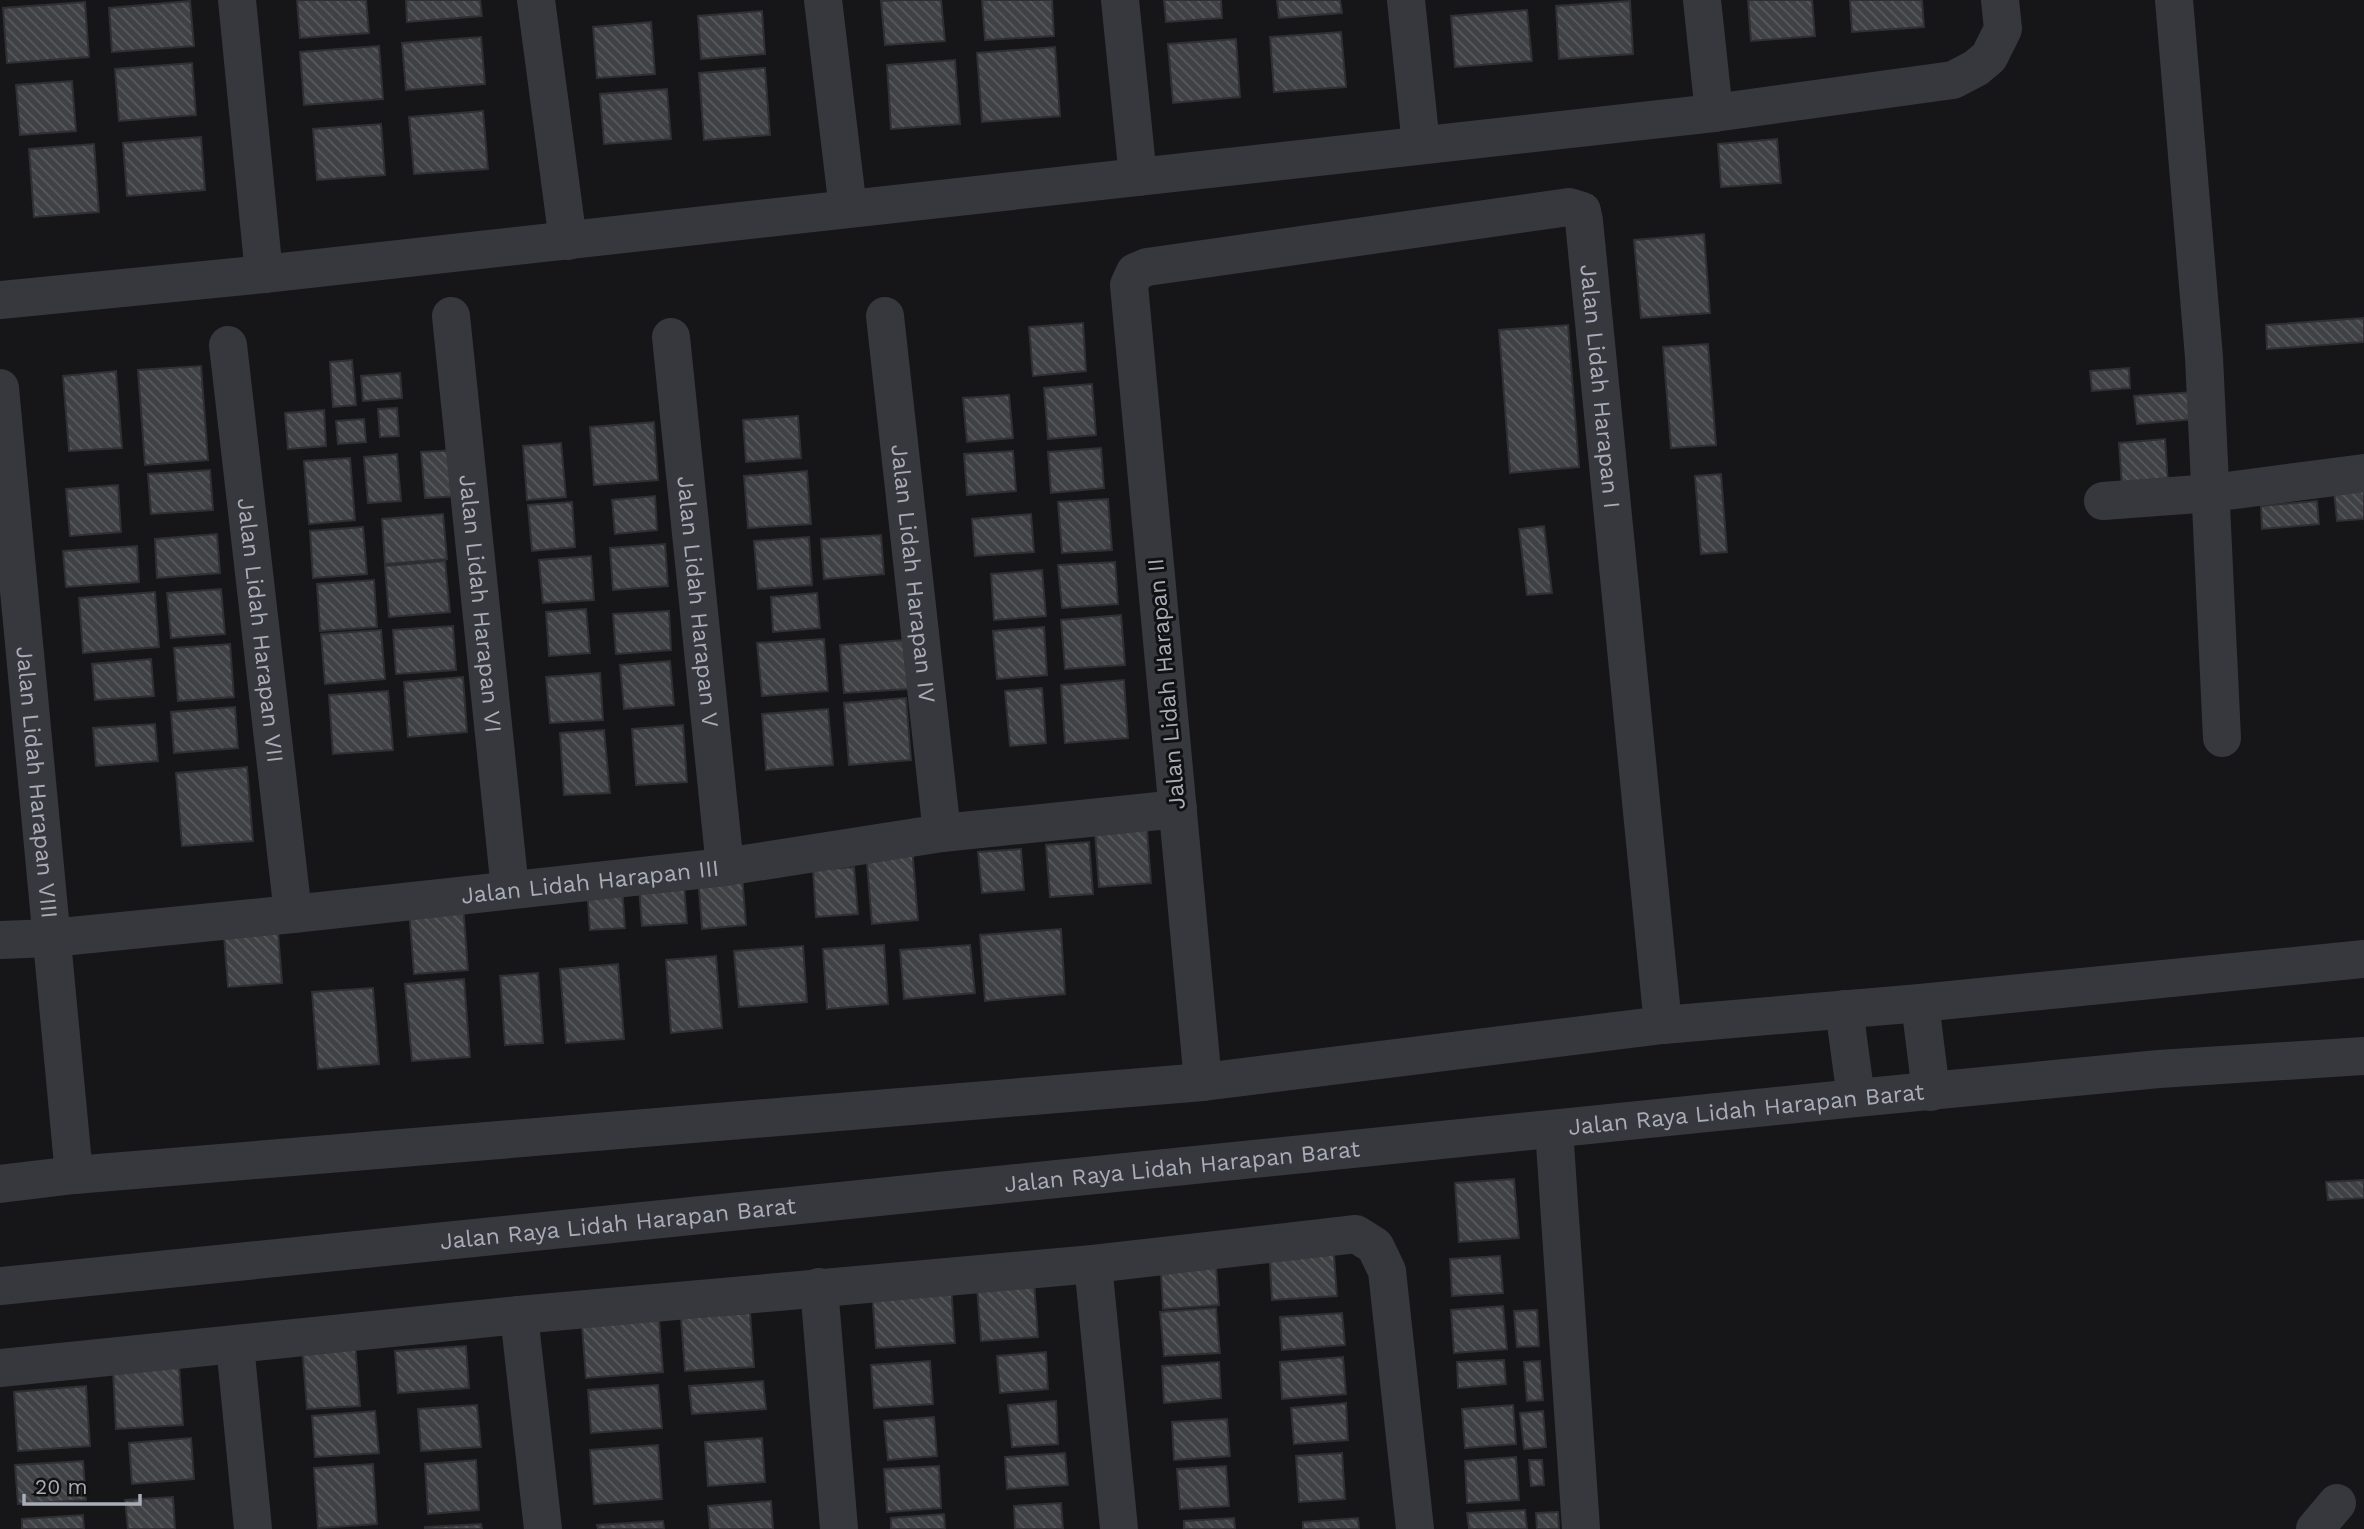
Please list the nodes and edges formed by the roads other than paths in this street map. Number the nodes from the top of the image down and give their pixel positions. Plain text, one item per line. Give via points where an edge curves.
1 (237, 0) edge
2 (536, 0) edge
3 (823, 0) edge
4 (1120, 0) edge
5 (1406, 0) edge
6 (1702, 0) edge
7 (2000, 0) edge
8 (2174, 0) edge
9 (1714, 113) junction
10 (1421, 145) junction
11 (1138, 177) junction
12 (848, 209) junction
13 (568, 240) junction
14 (264, 274) junction
15 (1129, 285) joint
16 (0, 300) edge
17 (451, 316) dead end
18 (885, 316) dead end
19 (671, 337) dead end
20 (228, 345) dead end
21 (0, 388) edge
22 (2364, 473) edge
23 (2212, 493) junction
24 (2103, 501) dead end
25 (2222, 738) dead end
26 (1178, 808) junction
27 (942, 833) junction
28 (725, 867) junction
29 (510, 890) junction
30 (293, 914) junction
31 (51, 937) junction
32 (0, 940) edge
33 (2364, 959) edge
34 (1920, 1003) junction
35 (1844, 1009) junction
36 (1663, 1026) junction
37 (2364, 1056) edge
38 (1203, 1082) junction
39 (1931, 1092) junction
40 (1856, 1098) junction
41 (1553, 1129) junction
42 (74, 1175) junction
43 (0, 1184) edge
44 (1093, 1264) junction
45 (0, 1286) edge
46 (819, 1287) junction
47 (519, 1315) junction
48 (235, 1345) junction
49 (0, 1368) edge
50 (253, 1529) edge
51 (543, 1529) edge
52 (839, 1529) edge
53 (1118, 1529) edge
54 (1415, 1529) edge
55 (1581, 1529) edge

1 - 14 street
2 - 13 street
3 - 12 street
4 - 11 street
5 - 10 street
6 - 9 street
7 - 9 street via 2003,29 1989,57 1953,80
8 - 23 street
9 - 10 street
10 - 11 street
11 - 12 street
12 - 13 street
13 - 14 street
14 - 16 street
15 - 26 street, Jalan Lidah Harapan II
15 - 36 street, Jalan Lidah Harapan I via 1135,272 1147,267 1569,207 1582,211
17 - 29 street, Jalan Lidah Harapan VI
18 - 27 street, Jalan Lidah Harapan IV
19 - 28 street, Jalan Lidah Harapan V
20 - 30 street, Jalan Lidah Harapan VII
21 - 31 street, Jalan Lidah Harapan VIII
22 - 23 street
23 - 24 street
23 - 25 street
26 - 27 street, Jalan Lidah Harapan III
26 - 38 street, Jalan Lidah Harapan II
27 - 28 street, Jalan Lidah Harapan III
28 - 29 street, Jalan Lidah Harapan III
29 - 30 street, Jalan Lidah Harapan III
30 - 31 street, Jalan Lidah Harapan III
31 - 32 street, Jalan Lidah Harapan III
31 - 42 street, Jalan Lidah Harapan VIII
33 - 34 street
34 - 35 street
34 - 39 street
35 - 36 street
35 - 40 street
36 - 38 street
37 - 39 street, Jalan Raya Lidah Harapan Barat via 2158,1069
38 - 42 street
39 - 40 street, Jalan Raya Lidah Harapan Barat
40 - 41 street, Jalan Raya Lidah Harapan Barat
41 - 45 street, Jalan Raya Lidah Harapan Barat
41 - 55 street
42 - 43 street
44 - 46 street
44 - 53 street
44 - 54 street via 1356,1234 1375,1246 1387,1271
46 - 47 street
46 - 52 street
47 - 48 street
47 - 51 street
48 - 49 street
48 - 50 street

